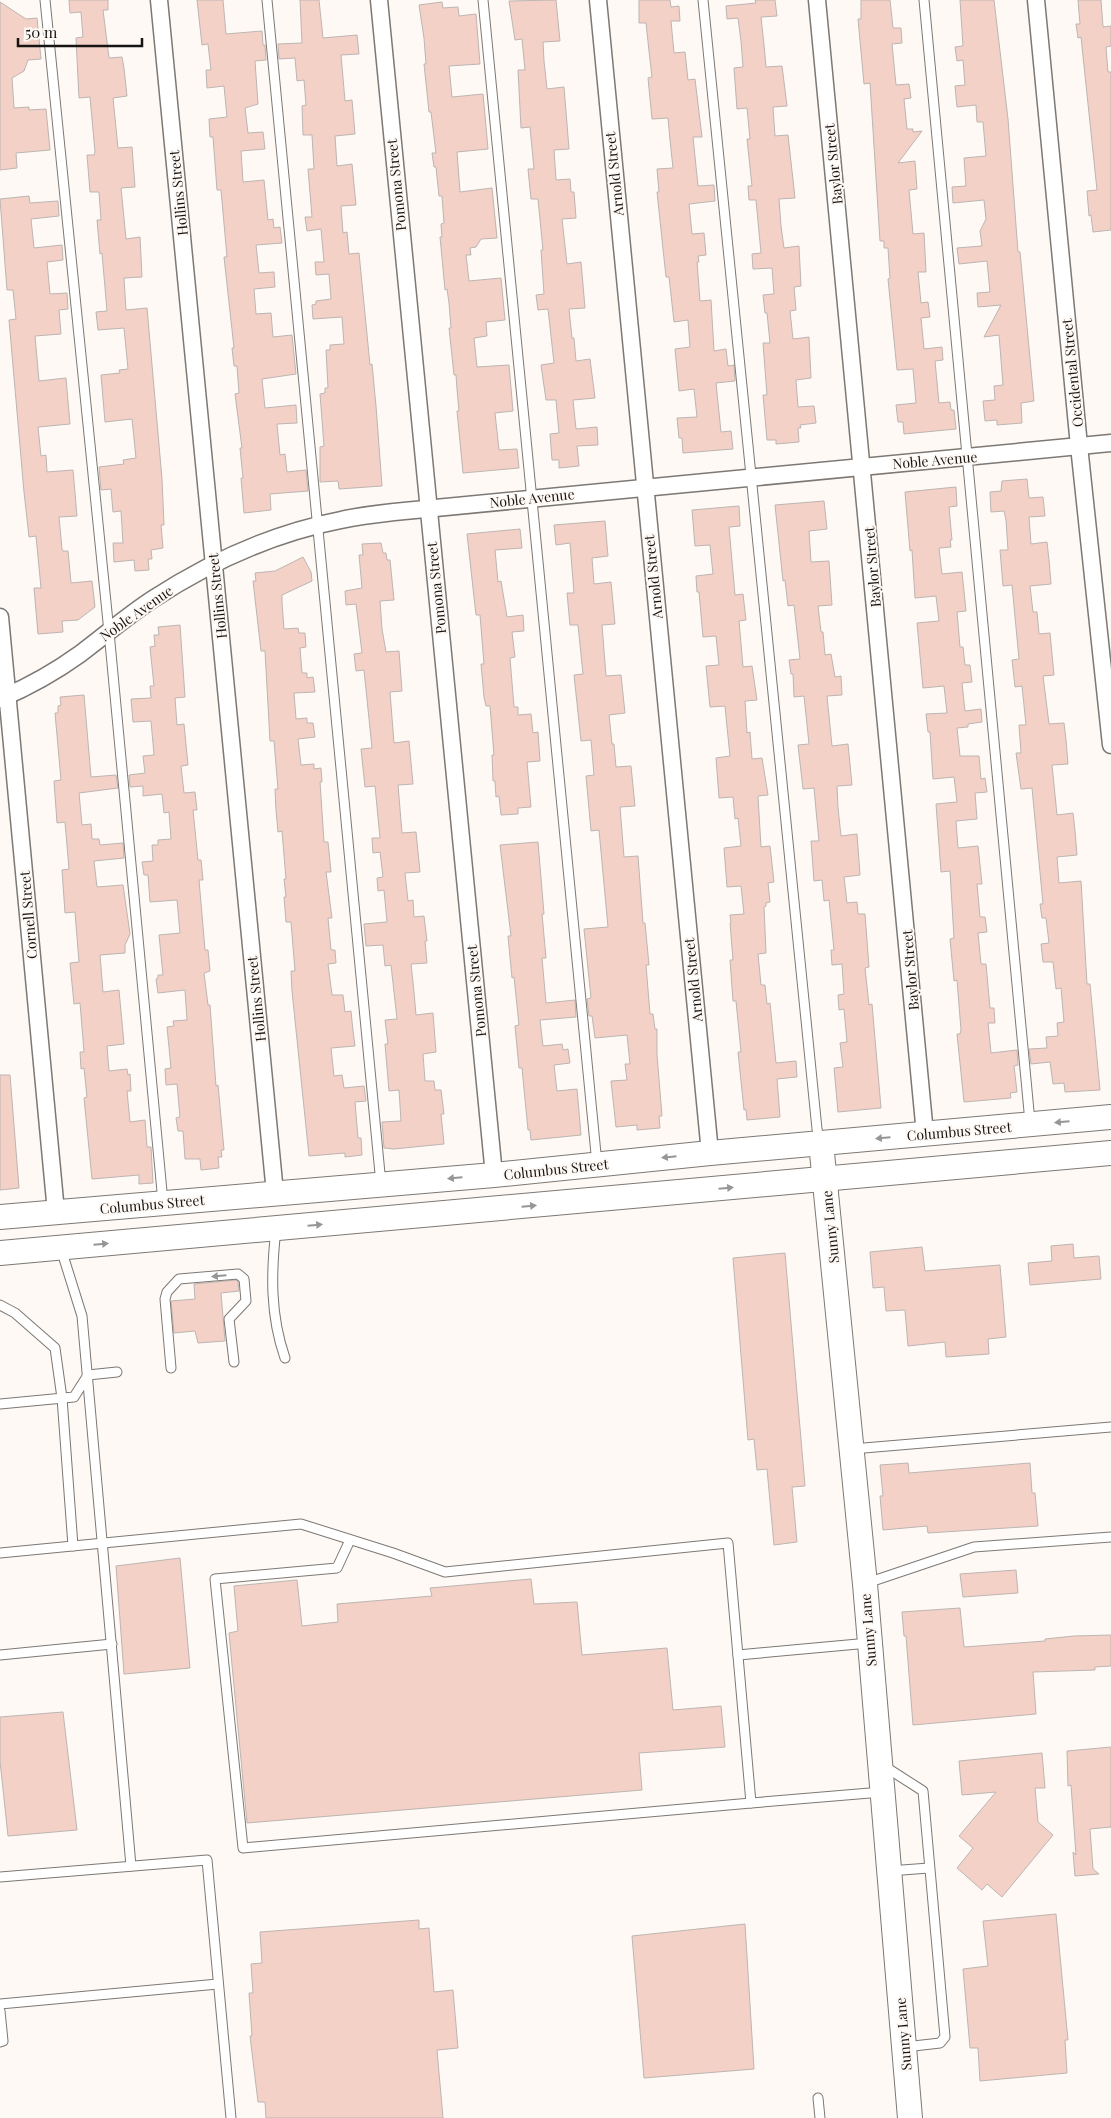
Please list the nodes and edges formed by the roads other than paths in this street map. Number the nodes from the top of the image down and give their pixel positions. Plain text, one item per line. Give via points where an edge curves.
1 (45, 0) edge
2 (159, 0) edge
3 (267, 0) edge
4 (379, 0) edge
5 (483, 0) edge
6 (598, 0) edge
7 (703, 0) edge
8 (817, 0) edge
9 (924, 0) edge
10 (1036, 0) edge
11 (1111, 443) edge
12 (1079, 446) junction
13 (968, 456) junction
14 (862, 466) junction
15 (751, 477) junction
16 (645, 488) junction
17 (532, 498) junction
18 (428, 508) junction
19 (316, 526) junction
20 (214, 563) junction
21 (0, 617) edge
22 (109, 632) junction
23 (4, 698) edge
24 (1111, 745) edge
25 (1111, 1117) edge
26 (1030, 1125) junction
27 (925, 1134) junction
28 (821, 1144) junction
29 (710, 1153) junction
30 (1111, 1153) edge
31 (597, 1164) junction
32 (494, 1175) junction
33 (825, 1180) junction
34 (381, 1184) junction
35 (274, 1193) junction
36 (163, 1203) junction
37 (501, 1208) junction
38 (56, 1212) junction
39 (0, 1217) edge
40 (276, 1228) junction
41 (61, 1248) junction
42 (0, 1253) edge
43 (0, 1305) edge
44 (285, 1358) dead end
45 (234, 1362) dead end
46 (171, 1368) dead end
47 (117, 1372) dead end
48 (88, 1374) junction
49 (62, 1398) junction
50 (0, 1404) edge
51 (1111, 1427) edge
52 (852, 1449) junction
53 (1111, 1537) edge
54 (350, 1540) junction
55 (104, 1543) junction
56 (73, 1546) junction
57 (0, 1553) edge
58 (865, 1584) junction
59 (869, 1643) junction
60 (112, 1644) junction
61 (0, 1655) edge
62 (738, 1655) junction
63 (880, 1763) junction
64 (882, 1792) junction
65 (751, 1803) junction
66 (131, 1866) junction
67 (929, 1868) junction
68 (889, 1871) junction
69 (0, 1877) edge
70 (218, 1984) junction
71 (0, 2004) edge
72 (0, 2011) edge
73 (0, 2042) edge
74 (904, 2047) junction
75 (818, 2098) dead end
76 (231, 2118) edge
77 (820, 2118) edge
78 (910, 2118) edge

1 - 22 lane
2 - 20 street, Hollins Street
3 - 19 lane
4 - 18 street, Pomona Street
5 - 17 lane
6 - 16 street, Arnold Street
7 - 15 lane
8 - 14 street, Baylor Street
9 - 13 lane
10 - 12 street, Occidental Street
11 - 12 street, Noble Avenue
12 - 13 street, Noble Avenue
12 - 24 street, Occidental Street
13 - 14 street, Noble Avenue
13 - 26 lane
14 - 15 street, Noble Avenue
14 - 27 street, Baylor Street
15 - 16 street, Noble Avenue
15 - 28 lane
16 - 17 street, Noble Avenue
16 - 29 street, Arnold Street
17 - 18 street, Noble Avenue
17 - 31 lane
18 - 19 street, Noble Avenue
18 - 32 street, Pomona Street
19 - 20 street, Noble Avenue via 255,545
19 - 34 lane
20 - 22 street, Noble Avenue via 151,600
20 - 35 street, Hollins Street
21 - 23 street, Cornell Street
22 - 23 street, Noble Avenue via 40,680
22 - 36 lane
23 - 38 street, Cornell Street
25 -> 26 main road, Columbus Street
26 - 27 main road, Columbus Street
27 -> 28 main road, Columbus Street
28 - 29 main road, Columbus Street
28 - 33 main road, Sunny Lane
29 -> 31 main road, Columbus Street
30 - 33 main road
31 - 32 main road, Columbus Street
32 -> 34 main road, Columbus Street
32 - 37 main road
37 -> 33 main road
33 - 52 main road, Sunny Lane
34 - 35 main road, Columbus Street
35 - 36 main road, Columbus Street
35 - 40 main road
36 - 38 main road, Columbus Street
40 -> 37 main road
38 - 39 main road, Columbus Street
38 - 41 main road
41 -> 40 main road
40 - 44 lane via 271,1270 277,1336
41 - 42 main road
41 - 48 lane via 82,1316
43 - 49 lane via 15,1313 55,1348
45 -> 46 lane via 229,1319 246,1302 244,1279 238,1274 179,1279 167,1292
47 - 48 lane
48 - 49 lane via 74,1397
48 - 55 lane
49 - 50 lane
49 - 56 lane
51 - 52 lane
52 - 58 main road, Sunny Lane
53 - 58 lane via 974,1547
54 - 55 lane via 301,1524
54 - 62 lane via 444,1572 728,1543
54 - 65 lane via 337,1568 215,1579 243,1848
55 - 56 lane
55 - 60 lane
56 - 57 lane
58 - 59 main road, Sunny Lane
59 - 62 lane
59 - 63 main road, Sunny Lane
60 - 61 lane
60 - 66 lane
62 - 65 lane
63 - 64 main road, Sunny Lane
63 - 67 lane via 923,1791
64 - 65 lane
64 - 68 main road, Sunny Lane
66 - 69 lane
66 - 70 lane via 207,1860
67 - 68 lane
67 - 74 lane via 945,2036 940,2043
68 - 74 main road, Sunny Lane
70 - 71 lane
70 - 76 lane
72 - 73 lane via 3,2041
74 - 78 main road, Sunny Lane
75 - 77 lane

